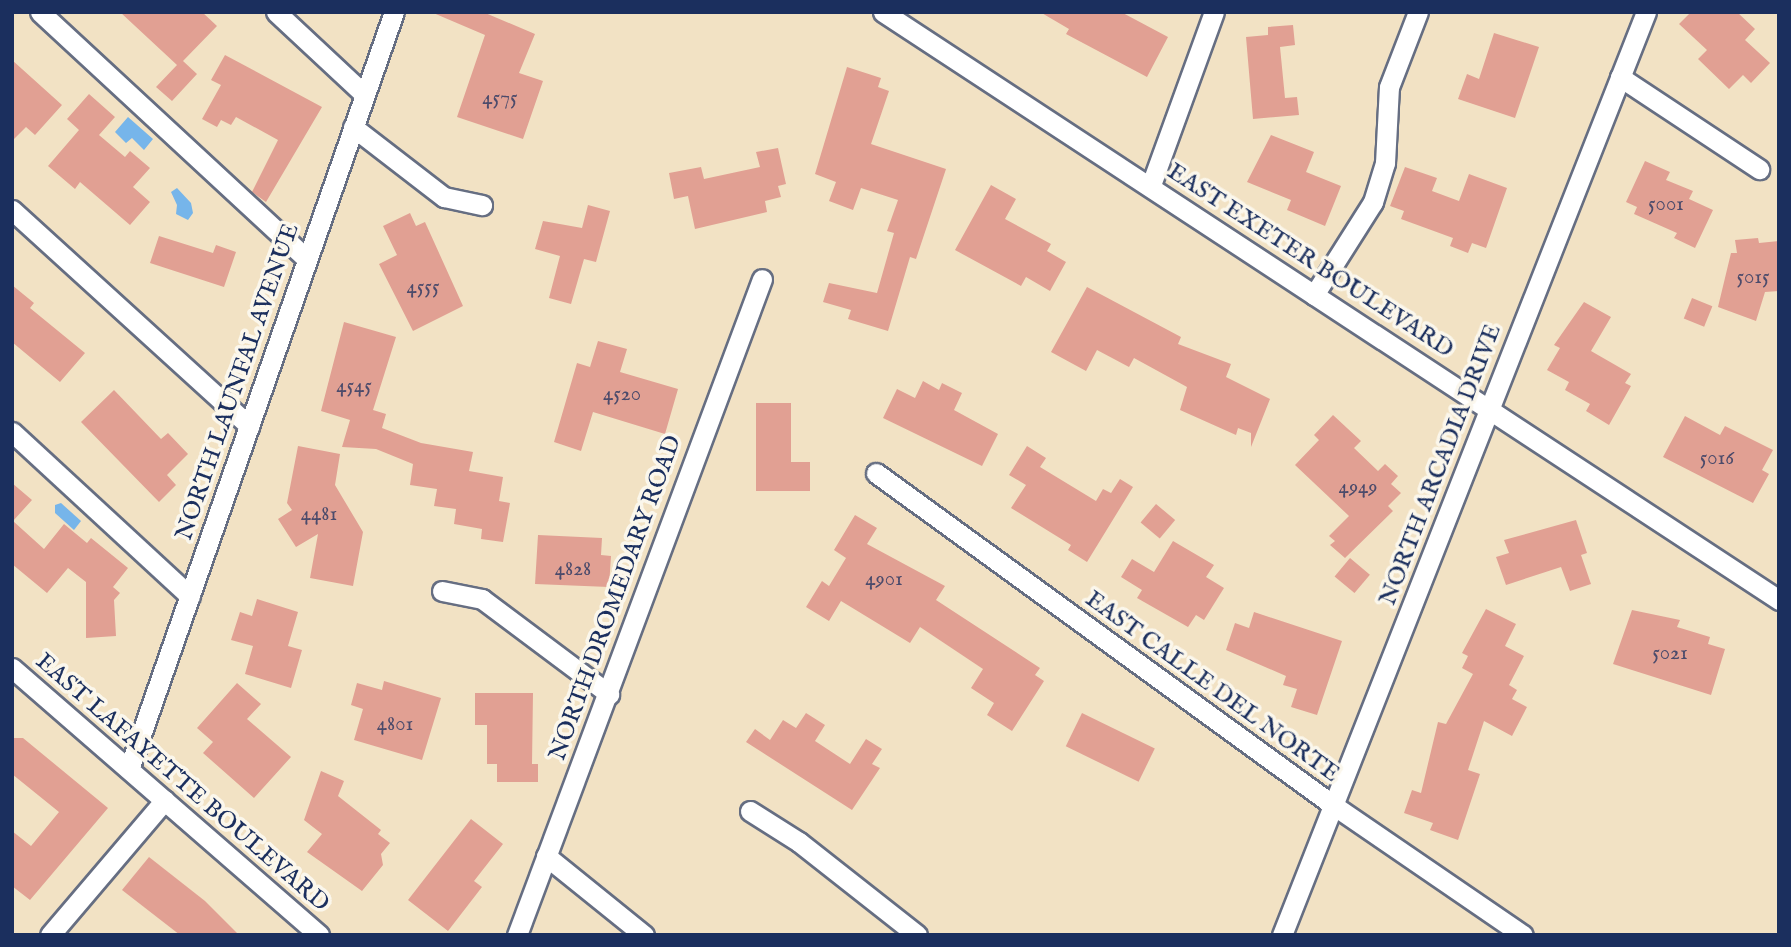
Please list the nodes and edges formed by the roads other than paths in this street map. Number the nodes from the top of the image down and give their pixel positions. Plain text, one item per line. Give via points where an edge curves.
1 (40, 12) edge
2 (276, 12) edge
3 (394, 12) edge
4 (883, 12) edge
5 (1214, 12) edge
6 (1418, 12) edge
7 (1646, 12) edge
8 (1620, 77) junction
9 (364, 94) junction
10 (353, 127) junction
11 (1759, 169) dead end
12 (1151, 185) junction
13 (482, 205) dead end
14 (12, 210) edge
15 (307, 259) junction
16 (762, 279) dead end
17 (1314, 295) junction
18 (1489, 408) junction
19 (249, 426) junction
20 (12, 432) edge
21 (876, 473) dead end
22 (442, 591) dead end
23 (190, 596) junction
24 (1779, 600) edge
25 (12, 668) edge
26 (609, 694) junction
27 (129, 768) junction
28 (165, 800) junction
29 (1333, 805) junction
30 (750, 811) dead end
31 (546, 856) junction
32 (50, 935) edge
33 (319, 935) edge
34 (517, 935) edge
35 (644, 935) edge
36 (917, 935) edge
37 (1282, 935) edge
38 (1523, 935) edge

1 - 15 street
2 - 9 street
3 - 9 street, NORTH LAUNFAL AVENUE
4 - 12 street, EAST EXETER BOULEVARD
5 - 12 street
6 - 17 street via 1389,86 1385,163 1373,202
7 - 8 street, NORTH ARCADIA DRIVE
8 - 11 street
8 - 18 street, NORTH ARCADIA DRIVE
9 - 10 street, NORTH LAUNFAL AVENUE
10 - 13 street via 444,197
10 - 15 street, NORTH LAUNFAL AVENUE
12 - 17 street, EAST EXETER BOULEVARD
14 - 19 street
15 - 19 street, NORTH LAUNFAL AVENUE
16 - 26 street, NORTH DROMEDARY ROAD via 664,530
17 - 18 street, EAST EXETER BOULEVARD
18 - 24 street, EAST EXETER BOULEVARD
18 - 29 street, NORTH ARCADIA DRIVE
19 - 23 street, NORTH LAUNFAL AVENUE
20 - 23 street
21 - 29 street, EAST CALLE DEL NORTE
22 - 26 street via 482,599
23 - 27 street, NORTH LAUNFAL AVENUE
25 - 27 street, EAST LAFAYETTE BOULEVARD
26 - 31 street, NORTH DROMEDARY ROAD
27 - 28 street, EAST LAFAYETTE BOULEVARD
28 - 32 street
28 - 33 street, EAST LAFAYETTE BOULEVARD
29 - 37 street, NORTH ARCADIA DRIVE
29 - 38 street, EAST CALLE DEL NORTE
30 - 36 street via 799,842
31 - 34 street, NORTH DROMEDARY ROAD
31 - 35 street

